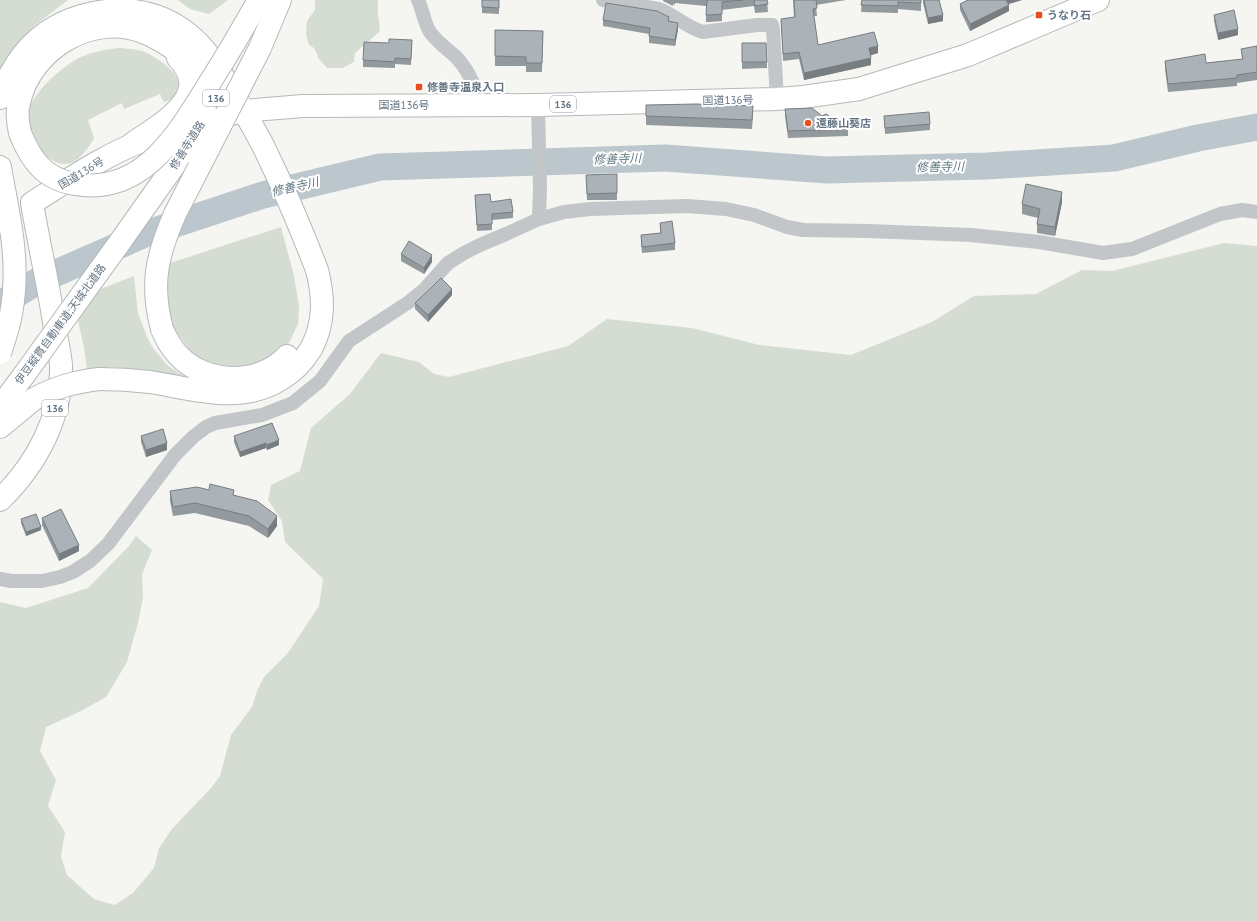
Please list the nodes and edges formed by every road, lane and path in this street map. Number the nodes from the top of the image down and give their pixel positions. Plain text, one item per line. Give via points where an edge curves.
1 (259, 0) edge
2 (268, 0) edge
3 (280, 0) edge
4 (418, 0) edge
5 (603, 0) edge
6 (1098, 0) edge
7 (157, 38) junction
8 (248, 43) junction
9 (0, 98) edge
10 (777, 99) junction
11 (482, 105) junction
12 (243, 111) junction
13 (537, 112) junction
14 (132, 144) junction
15 (2, 176) edge
16 (1257, 212) edge
17 (290, 216) junction
18 (539, 219) junction
19 (120, 242) joint
20 (0, 353) edge
21 (0, 407) edge
22 (0, 427) edge
23 (0, 500) edge
24 (0, 579) edge

1 - 8 highway
2 - 8 highway, 修善寺道路 / 136
3 - 8 highway
4 - 11 street via 428,30 466,68
5 - 10 street via 660,9 688,26 704,32 772,25
6 - 10 highway, 国道136号 / 136 via 968,55 866,86
7 - 8 highway, bridge via 141,31 106,27 91,30 50,50 30,74 18,104 20,134 33,161 56,178 83,186 97,186 140,171 166,148 192,111
7 - 12 highway via 186,58
7 - 14 highway via 188,70 191,86 184,103 172,116
8 - 17 highway, bridge via 167,233 155,282 155,298 162,329 169,344 190,365 214,376 242,378 270,369 282,362 292,351 305,326 309,296 304,266
8 - 19 highway, 修善寺道路 / 136, bridge via 183,152
9 - 12 highway via 16,64 42,35 73,18 104,10 120,9 136,10 164,19 188,34 210,56
10 - 13 highway, 国道136号 / 136
11 - 12 highway, 国道136号 / 136 via 304,106
11 - 13 highway, 国道136号 / 136
12 - 14 highway, 国道136号 / 136 via 182,126
12 - 17 highway
13 - 18 street
14 - 23 highway, 国道136号 / 136 via 87,168 32,203 61,365 58,398 39,452
15 - 20 highway, bridge via 14,265 12,308
16 - 18 street via 1242,210 1220,214 1132,249 1103,253 1039,242 972,235 802,230 726,209 687,206 590,209 564,212
17 - 22 highway, bridge via 317,270 323,301 321,323 314,343 298,366 287,375 264,388 236,394 204,392 131,380 98,379 66,384 34,399
18 - 24 street via 480,245 448,263 425,289 409,302 349,341 323,377 293,403 262,415 215,423 206,427 175,455 108,544 90,561 60,578 42,581
19 - 21 highway, 伊豆縦貫自動車道;天城北道路 / 136, bridge

